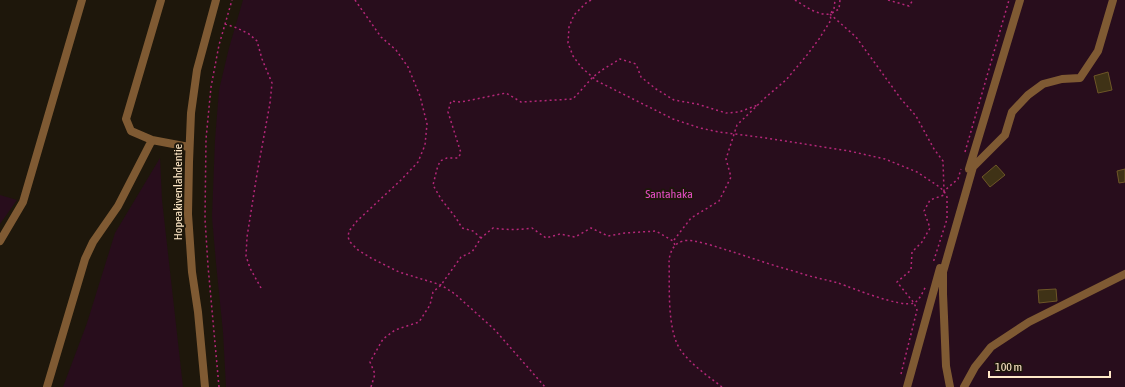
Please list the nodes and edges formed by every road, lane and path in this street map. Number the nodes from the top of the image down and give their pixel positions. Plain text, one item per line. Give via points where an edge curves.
1 (82, 0) edge
2 (161, 0) edge
3 (216, 0) edge
4 (232, 0) edge
5 (355, 0) edge
6 (590, 0) edge
7 (795, 0) edge
8 (835, 0) edge
9 (840, 0) edge
10 (888, 0) edge
11 (913, 0) edge
12 (1010, 0) edge
13 (1020, 0) edge
14 (1113, 0) edge
15 (830, 14) junction
16 (225, 24) junction
17 (593, 78) junction
18 (758, 105) junction
19 (734, 134) junction
20 (152, 140) junction
21 (189, 148) junction
22 (965, 152) dead end
23 (962, 166) dead end
24 (944, 191) junction
25 (481, 238) junction
26 (0, 240) edge
27 (673, 241) junction
28 (675, 245) junction
29 (931, 268) dead end
30 (1125, 274) edge
31 (441, 285) junction
32 (926, 286) dead end
33 (262, 288) dead end
34 (914, 303) junction
35 (900, 379) dead end
36 (47, 387) edge
37 (205, 387) edge
38 (219, 387) edge
39 (370, 387) edge
40 (544, 387) edge
41 (722, 387) edge
42 (907, 387) edge
43 (950, 387) edge
44 (964, 387) edge

1 - 26 street via 23,202
2 - 20 street via 126,119 131,131
3 - 21 street, Hopeakivenlahdentie via 197,70
4 - 16 path
5 - 31 path via 381,37 396,50 408,67 420,96 427,124 425,145 418,162 357,221 348,236 358,250 370,258 399,272
6 - 17 path via 574,15 569,27 568,43 573,56
7 - 15 path via 819,13
8 - 15 path via 834,9
9 - 15 path via 839,9
10 - 11 path via 909,6
12 - 22 path
13 - 42 street via 965,181
14 - 43 street via 1098,51 1080,78 1043,84 1028,94 1012,112 1005,135 973,167 943,272 946,366
15 - 18 path via 831,20 807,55 786,80
15 - 24 path via 856,37 900,99 916,116 943,161
16 - 33 path via 249,34 257,42 272,83 246,256
16 - 38 path via 210,87 206,139 205,218
17 - 18 path via 620,58 636,64 641,77 674,100 726,112 739,112
17 - 19 path via 673,119 700,128
17 - 25 path via 573,99 521,102 506,93 461,102 451,101 448,112 461,153 458,158 440,161 433,185 462,228 473,231
18 - 19 path via 737,125
19 - 24 path via 849,151 885,159 917,172
19 - 27 path via 726,159 731,177 719,201 691,218
20 - 21 street
20 - 36 street via 118,206 88,253
21 - 37 street, Hopeakivenlahdentie via 188,214
23 - 24 path via 958,179
24 - 29 path via 947,197 947,219
24 - 34 path via 944,195 930,200 924,211 930,228 912,252 911,270 897,282
25 - 27 path via 493,228 532,228 546,238 560,234 575,237 591,228 608,236 656,231
25 - 31 path via 472,252 461,256
27 - 28 path
28 - 34 path via 683,241 692,241 714,246 889,300
28 - 41 path via 670,259 670,318 673,331 682,352
30 - 44 street via 1029,322 991,347 975,367
31 - 39 path via 433,292 430,305 419,322 396,330 383,338 370,362 375,374
31 - 40 path via 455,294 495,330
32 - 34 path via 920,298
34 - 35 path via 917,310

